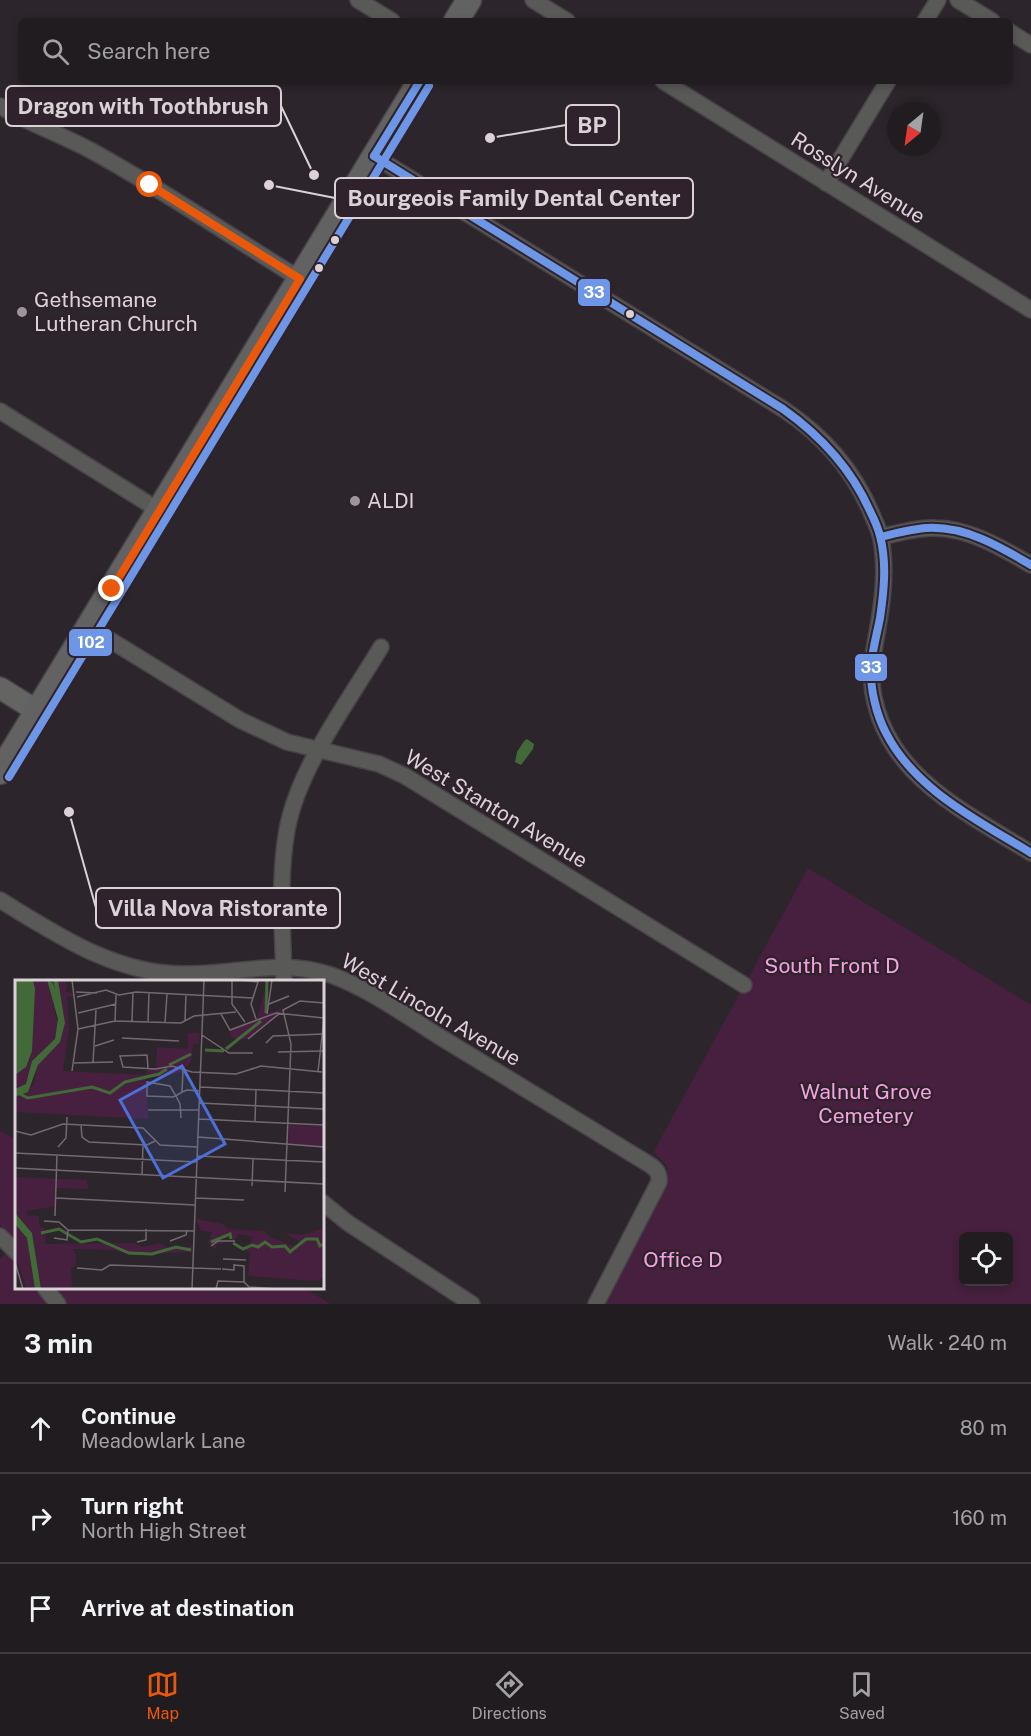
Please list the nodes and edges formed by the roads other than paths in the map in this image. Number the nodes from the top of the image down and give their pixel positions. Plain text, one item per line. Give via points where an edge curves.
1 (358, 0) edge
2 (469, 0) edge
3 (533, 0) edge
4 (938, 0) edge
5 (958, 0) edge
6 (387, 18) edge
7 (458, 18) edge
8 (562, 18) edge
9 (927, 18) edge
10 (987, 18) edge
11 (1013, 34) edge
12 (1031, 45) edge
13 (418, 84) edge
14 (668, 84) edge
15 (886, 84) edge
16 (0, 105) edge
17 (374, 156) junction
18 (826, 183) junction
19 (300, 279) junction
20 (1031, 310) edge
21 (0, 411) edge
22 (159, 511) junction
23 (881, 537) junction
24 (1031, 565) edge
25 (89, 627) junction
26 (381, 647) dead end
27 (0, 688) edge
28 (37, 711) junction
29 (318, 751) junction
30 (0, 772) edge
31 (1031, 853) edge
32 (0, 900) edge
33 (284, 974) edge
34 (180, 978) edge
35 (744, 985) dead end
36 (324, 1204) edge
37 (0, 1236) edge
38 (15, 1247) edge
39 (47, 1289) edge
40 (58, 1304) edge
41 (472, 1304) edge
42 (596, 1304) edge

1 - 6 street
2 - 7 main road
3 - 8 street
4 - 9 street
5 - 10 street
11 - 12 street
13 - 17 main road
14 - 18 street, Rosslyn Avenue
15 - 18 street
16 - 19 street via 150,185
17 - 19 main road
17 - 23 street via 799,420 832,449 850,474
18 - 20 street, Rosslyn Avenue
19 - 22 main road
21 - 22 street
22 - 25 main road
23 - 24 street via 936,527 956,530 981,538
23 - 31 street via 884,582 871,681 878,714 891,744 910,770 933,791
25 - 28 main road
25 - 29 street, West Stanton Avenue via 240,720 287,742
26 - 29 street
27 - 28 main road
28 - 30 main road
29 - 33 street via 287,828 282,869
29 - 35 street, West Stanton Avenue via 369,761 405,776
32 - 34 street, West Lincoln Avenue via 108,960
33 - 34 street, West Lincoln Avenue via 268,967
33 - 42 street, West Lincoln Avenue via 304,968 359,988 655,1169 660,1176 658,1186
36 - 41 street
37 - 38 street
39 - 40 street

